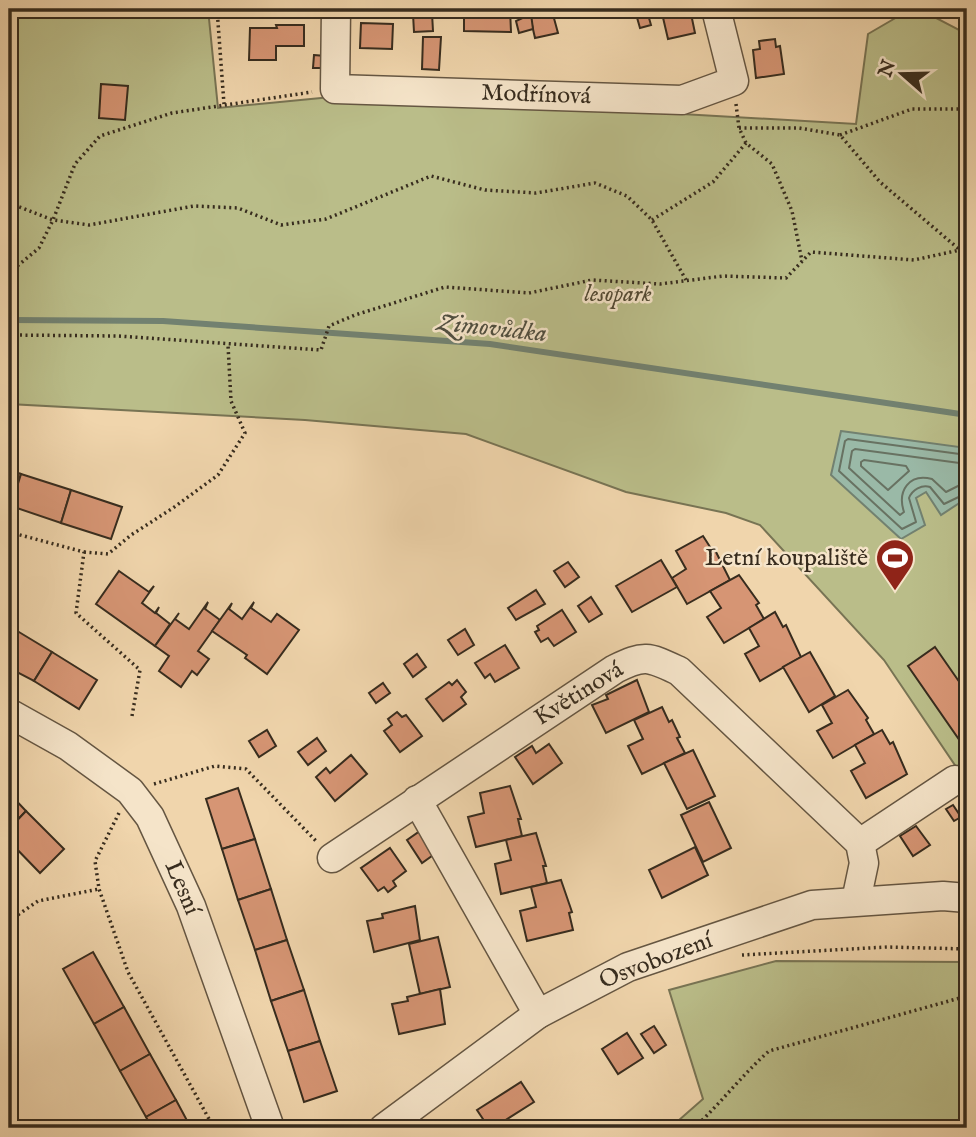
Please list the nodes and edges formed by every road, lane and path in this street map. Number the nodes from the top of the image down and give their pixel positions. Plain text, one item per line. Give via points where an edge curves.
1 (217, 9) edge
2 (336, 9) edge
3 (716, 9) edge
4 (734, 81) junction
5 (335, 89) junction
6 (224, 104) junction
7 (967, 109) edge
8 (739, 128) junction
9 (840, 135) junction
10 (746, 143) junction
11 (9, 203) edge
12 (53, 220) junction
13 (652, 220) junction
14 (967, 248) edge
15 (960, 250) junction
16 (967, 257) edge
17 (802, 261) junction
18 (9, 274) edge
19 (687, 281) junction
20 (9, 335) edge
21 (228, 345) junction
22 (9, 532) edge
23 (84, 552) junction
24 (9, 713) edge
25 (132, 716) dead end
26 (956, 780) dead end
27 (417, 800) junction
28 (860, 843) junction
29 (332, 858) dead end
30 (99, 889) dead end
31 (967, 898) edge
32 (856, 901) junction
33 (9, 921) edge
34 (967, 949) edge
35 (732, 956) dead end
36 (967, 996) edge
37 (538, 1014) junction
38 (270, 1128) edge
39 (384, 1128) edge
40 (694, 1128) edge

1 - 6 path
2 - 5 street
3 - 4 street
4 - 5 street, Modřínová via 682,100
4 - 8 path
5 - 6 path
6 - 12 path via 172,113 100,136 75,164
7 - 9 path via 912,109
8 - 9 path via 799,128
8 - 10 path
9 - 15 path via 880,182
10 - 13 path via 713,182
10 - 17 path via 772,164 792,211
11 - 12 path
12 - 13 path via 89,225 194,206 238,208 281,225 326,219 431,176 485,190 536,193 595,183 627,196
12 - 18 path via 38,248
13 - 19 path
14 - 15 path
15 - 16 path
15 - 17 path via 914,260 811,252
17 - 19 path via 786,278 723,276
19 - 21 path via 592,280 529,293 445,287 329,326 321,350
20 - 21 path via 118,336
21 - 23 path via 231,401 245,433 218,475 108,554
22 - 23 path
23 - 25 path via 76,613 140,670
24 - 38 street, Lesní via 68,746 130,791 150,817 191,906
26 - 28 street
27 - 28 street, Květinová via 637,658 678,671
27 - 29 street, Květinová
27 - 37 street
28 - 32 street via 864,863
30 - 33 path via 38,901
31 - 32 street, Osvobození
32 - 37 street, Osvobození via 812,905 628,967
34 - 35 path via 887,947
36 - 40 path via 769,1051
37 - 39 street, Osvobození

